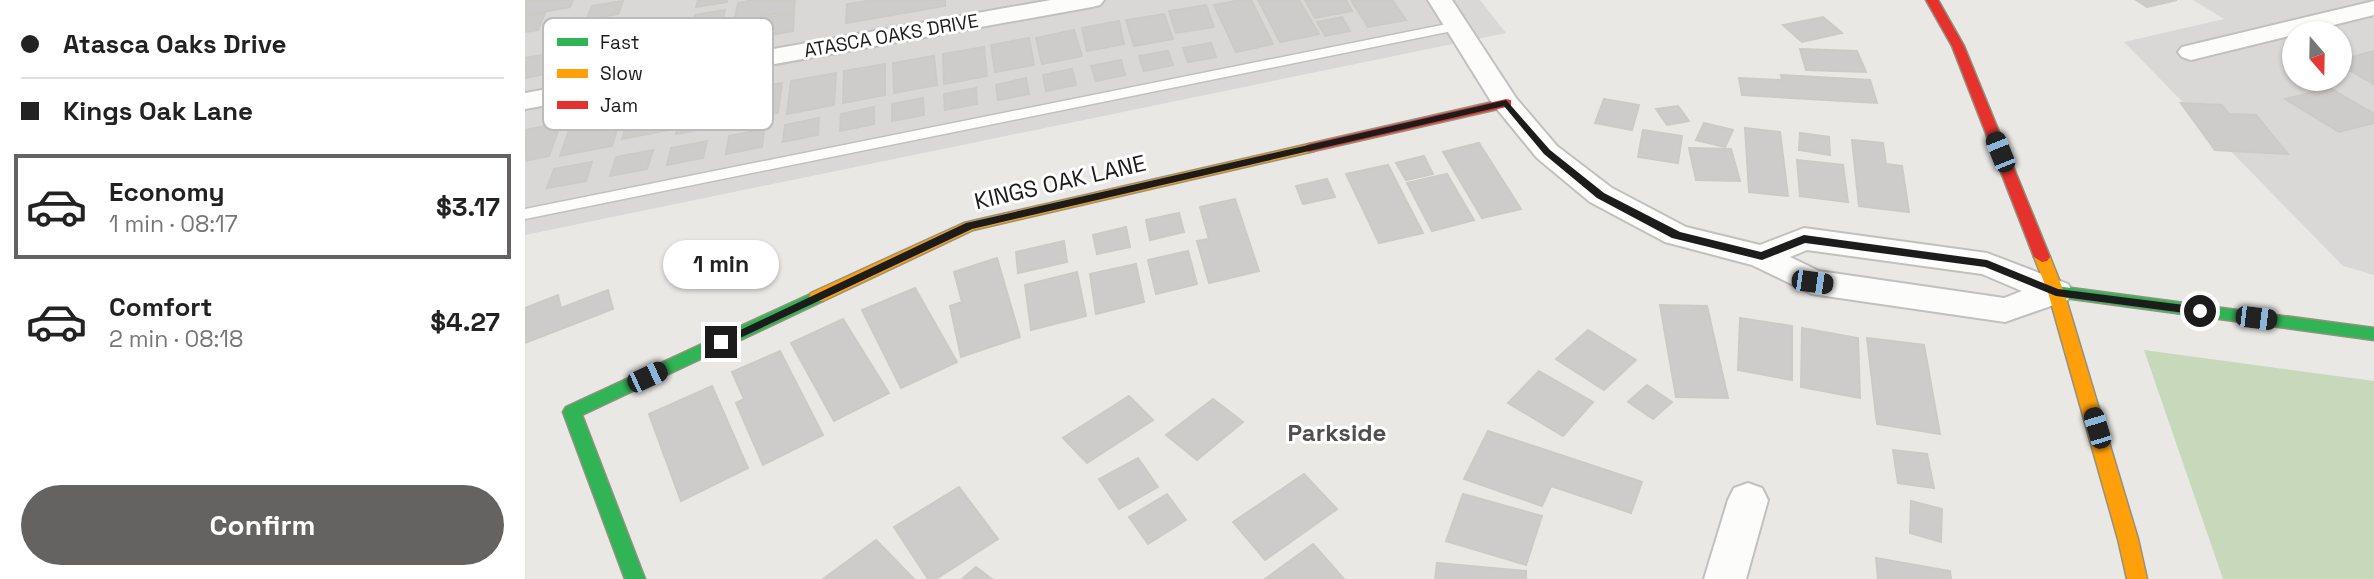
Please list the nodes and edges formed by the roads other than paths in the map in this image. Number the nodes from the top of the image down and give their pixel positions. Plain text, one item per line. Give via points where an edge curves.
1 (1092, 0) edge
2 (1440, 0) edge
3 (1932, 0) edge
4 (2374, 8) edge
5 (1457, 26) junction
6 (2191, 52) dead end
7 (773, 57) edge
8 (543, 98) edge
9 (525, 101) edge
10 (1506, 103) junction
11 (525, 214) edge
12 (2056, 292) junction
13 (2374, 334) edge
14 (1748, 500) dead end
15 (635, 579) edge
16 (1725, 579) edge
17 (2137, 579) edge

1 - 7 street, ATASCA OAKS DRIVE
2 - 5 street
3 - 12 street via 1958,46
4 - 6 street
5 - 10 street
5 - 11 lane
8 - 9 street, ATASCA OAKS DRIVE
10 - 12 street via 1547,152 1601,195 1676,235 1762,256 1812,282 2005,310
10 - 15 street, KINGS OAK LANE via 969,226 572,412
12 - 13 street
12 - 17 street
14 - 16 street

